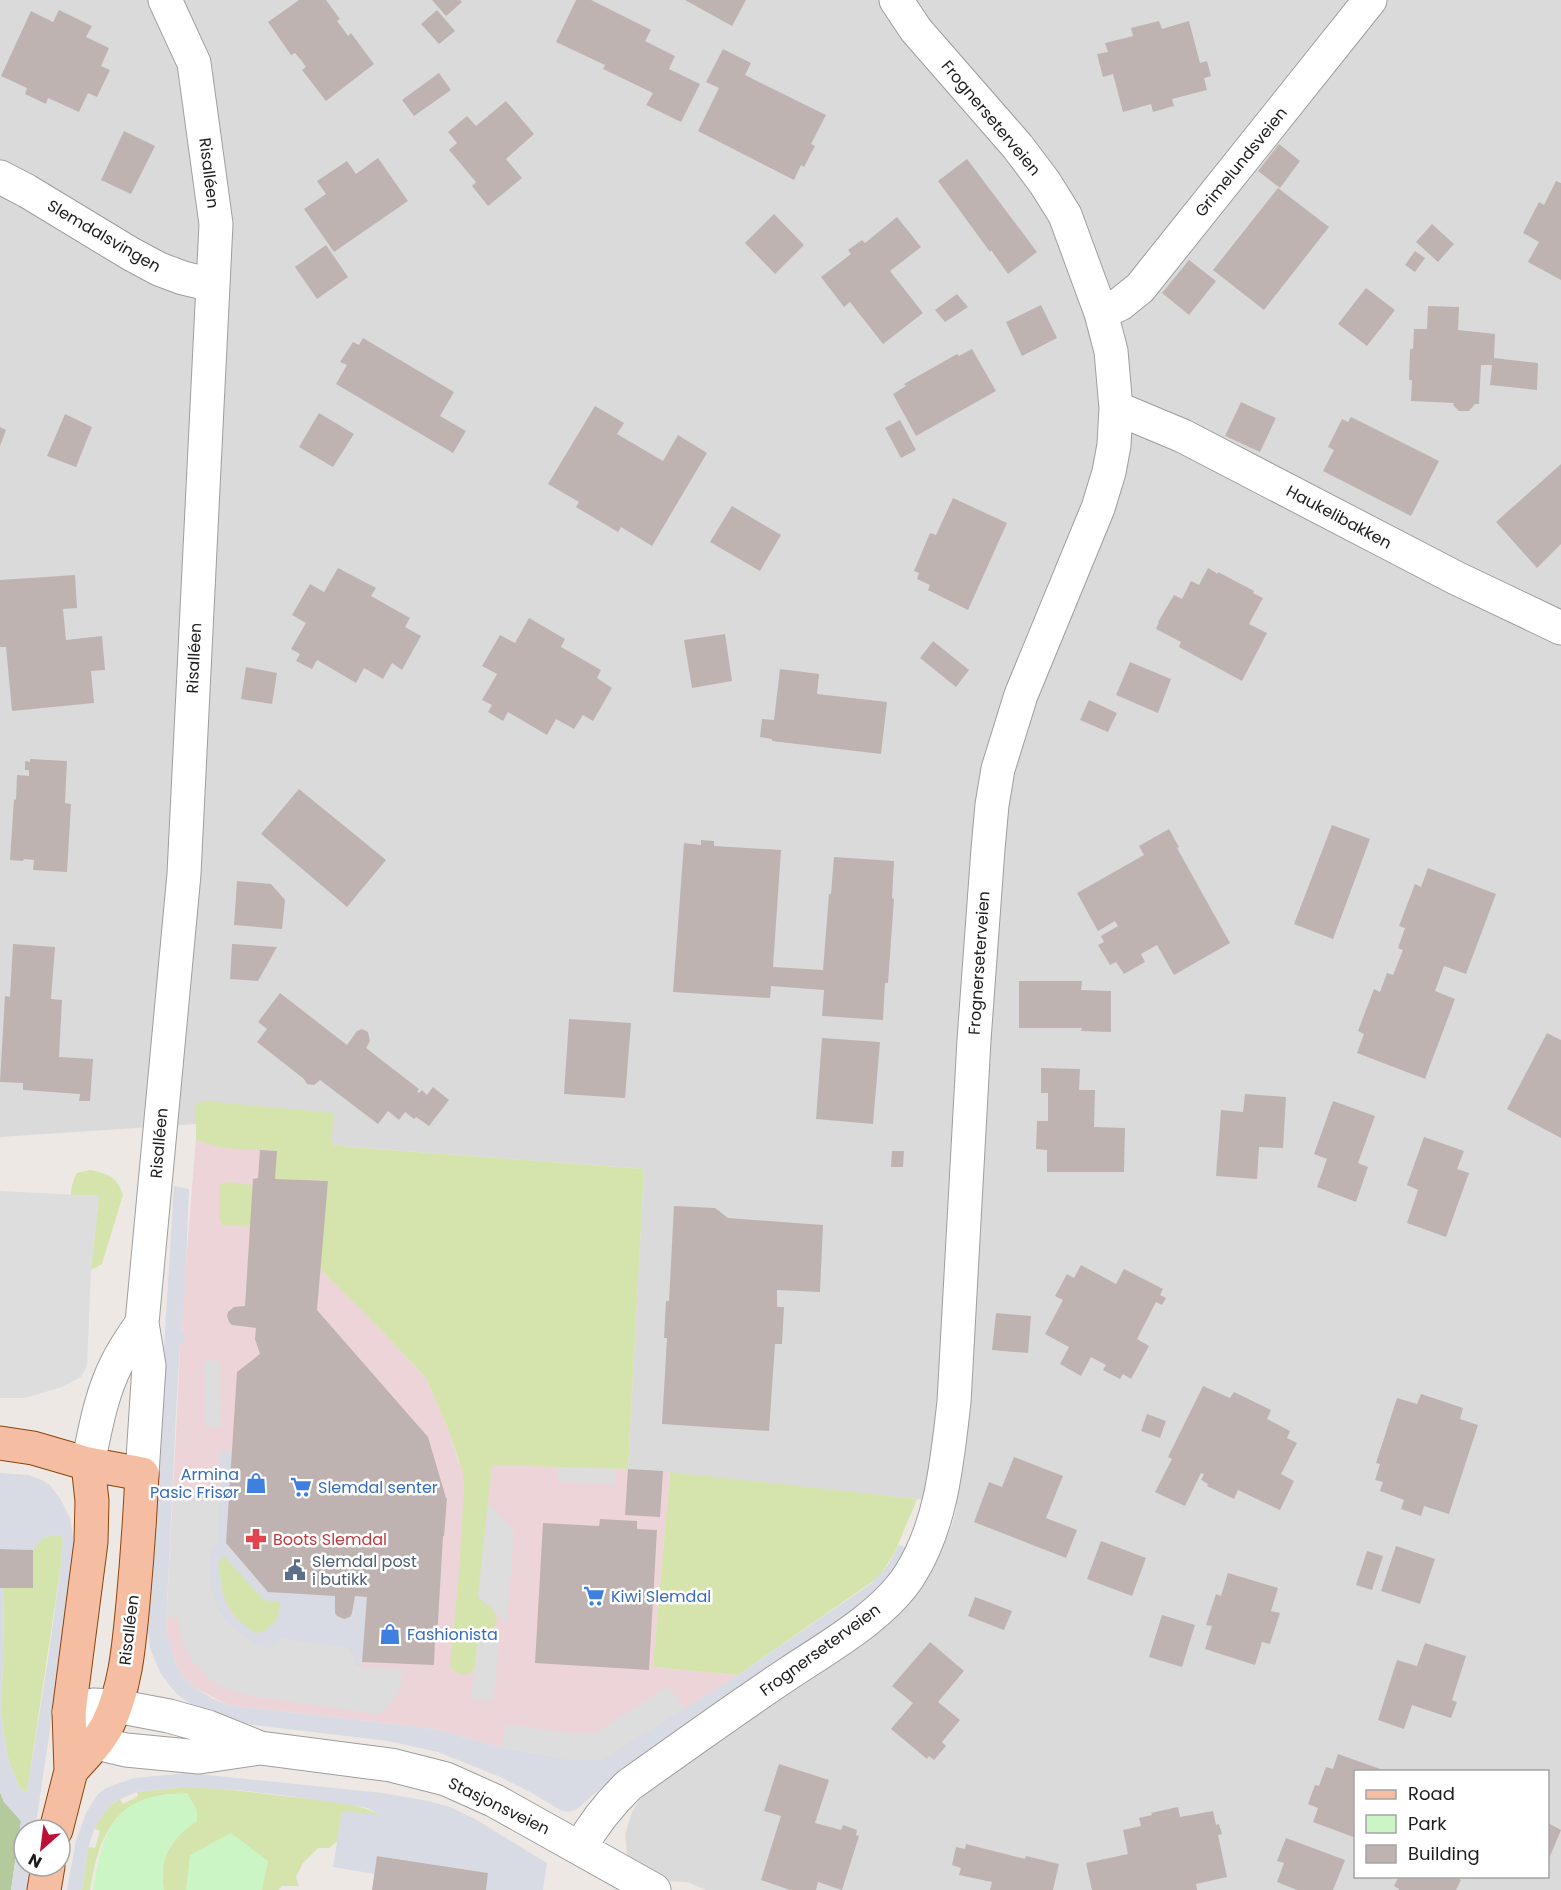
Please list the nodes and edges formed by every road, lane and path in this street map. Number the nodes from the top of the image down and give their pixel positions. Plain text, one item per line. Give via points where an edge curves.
1 (165, 0) edge
2 (896, 0) edge
3 (1370, 0) edge
4 (0, 177) edge
5 (212, 285) junction
6 (1101, 313) junction
7 (1116, 408) junction
8 (1561, 628) edge
9 (142, 1323) junction
10 (0, 1443) edge
11 (88, 1464) junction
12 (142, 1474) junction
13 (116, 1706) junction
14 (69, 1712) junction
15 (96, 1743) junction
16 (260, 1748) junction
17 (71, 1771) junction
18 (59, 1818) edge
19 (580, 1848) junction
20 (654, 1890) edge

1 - 5 street, Risalléen via 194,63 216,224
2 - 6 street, Frognerseterveien via 916,30 1045,183 1065,215
3 - 6 street, Grimelundsveien via 1140,288
4 - 5 street, Slemdalsvingen via 159,269
5 - 9 street, Risalléen via 184,874
6 - 7 street, Frognerseterveien via 1112,358
7 - 8 street, Haukelibakken via 1193,441
7 - 19 street, Frognerseterveien via 1114,445 1098,508 1021,695 998,769 992,805 954,1402 947,1461 930,1531 908,1577 890,1599 826,1650 629,1785 609,1804
9 - 11 street, Risalléen via 110,1379
9 - 12 street, Risalléen via 149,1366
10 - 11 main road
11 - 12 main road
11 - 14 main road, Risalléen via 91,1542
12 - 13 main road, Risalléen via 130,1632
13 - 14 street, Stasjonsveien via 93,1705
13 - 15 main road, Risalléen
13 - 16 street, Stasjonsveien via 208,1727
14 - 15 street via 81,1732
14 - 17 main road, Risalléen
15 - 16 street, Stasjonsveien via 137,1752 199,1757
15 - 17 main road, Risalléen
16 - 19 street, Stasjonsveien via 391,1765 446,1779 487,1796
17 - 18 main road, Risalléen
19 - 20 street, Stasjonsveien

